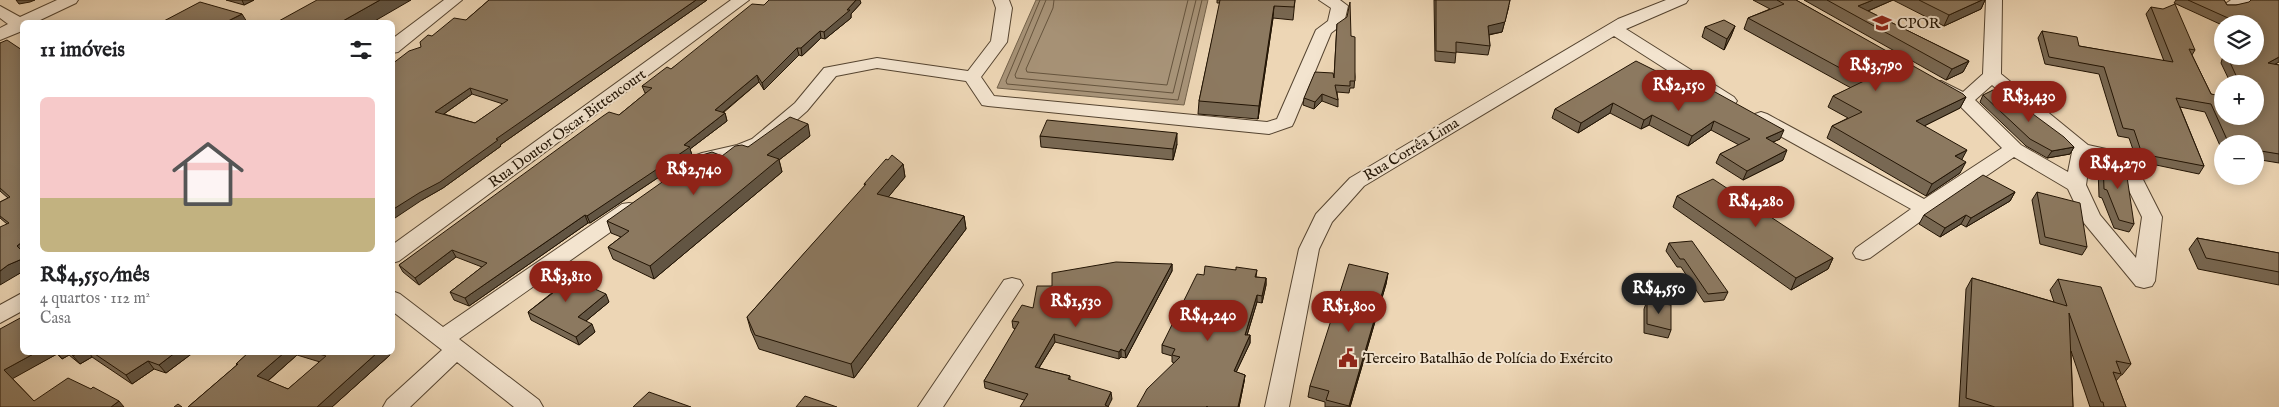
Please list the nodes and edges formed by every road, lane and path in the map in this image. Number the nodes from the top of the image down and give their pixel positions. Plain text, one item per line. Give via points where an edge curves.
1 (70, 0) edge
2 (454, 0) edge
3 (741, 0) edge
4 (1001, 0) edge
5 (1327, 0) edge
6 (1994, 0) edge
7 (2244, 0) edge
8 (1668, 2) edge
9 (2229, 7) edge
10 (0, 11) edge
11 (30, 20) edge
12 (20, 23) edge
13 (20, 25) edge
14 (1614, 29) junction
15 (0, 35) edge
16 (395, 46) edge
17 (1922, 76) edge
18 (1992, 76) junction
19 (972, 77) junction
20 (1964, 100) junction
21 (2014, 149) junction
22 (2082, 150) junction
23 (678, 174) edge
24 (2076, 184) junction
25 (646, 197) edge
26 (1925, 208) junction
27 (1863, 253) dead end
28 (395, 254) edge
29 (1012, 285) dead end
30 (395, 301) edge
31 (20, 302) edge
32 (0, 315) edge
33 (449, 345) junction
34 (395, 407) edge
35 (531, 407) edge
36 (930, 407) edge
37 (1277, 407) edge

1 - 11 street
2 - 16 street
3 - 28 street, Rua Doutor Oscar Bittencourt
4 - 19 street via 1004,8 999,42
5 - 19 street via 1340,6 1336,22 1324,30 1285,122 1269,128 988,101
6 - 18 street
7 - 9 street
8 - 14 street, Rua Corrêa Lima
10 - 12 street
13 - 15 street
14 - 26 street via 1716,94
14 - 37 street, Rua Corrêa Lima via 1357,182 1323,219 1309,249
17 - 20 street
18 - 20 street
18 - 22 street
19 - 23 street via 876,63 830,72 801,106 759,143 695,162
20 - 21 street
21 - 24 street
21 - 26 street
22 - 24 street
22 - 24 street via 2122,158 2152,217 2144,281 2091,218
25 - 33 street
26 - 27 street
29 - 36 street
30 - 33 street
31 - 32 street
33 - 34 street
33 - 35 street

